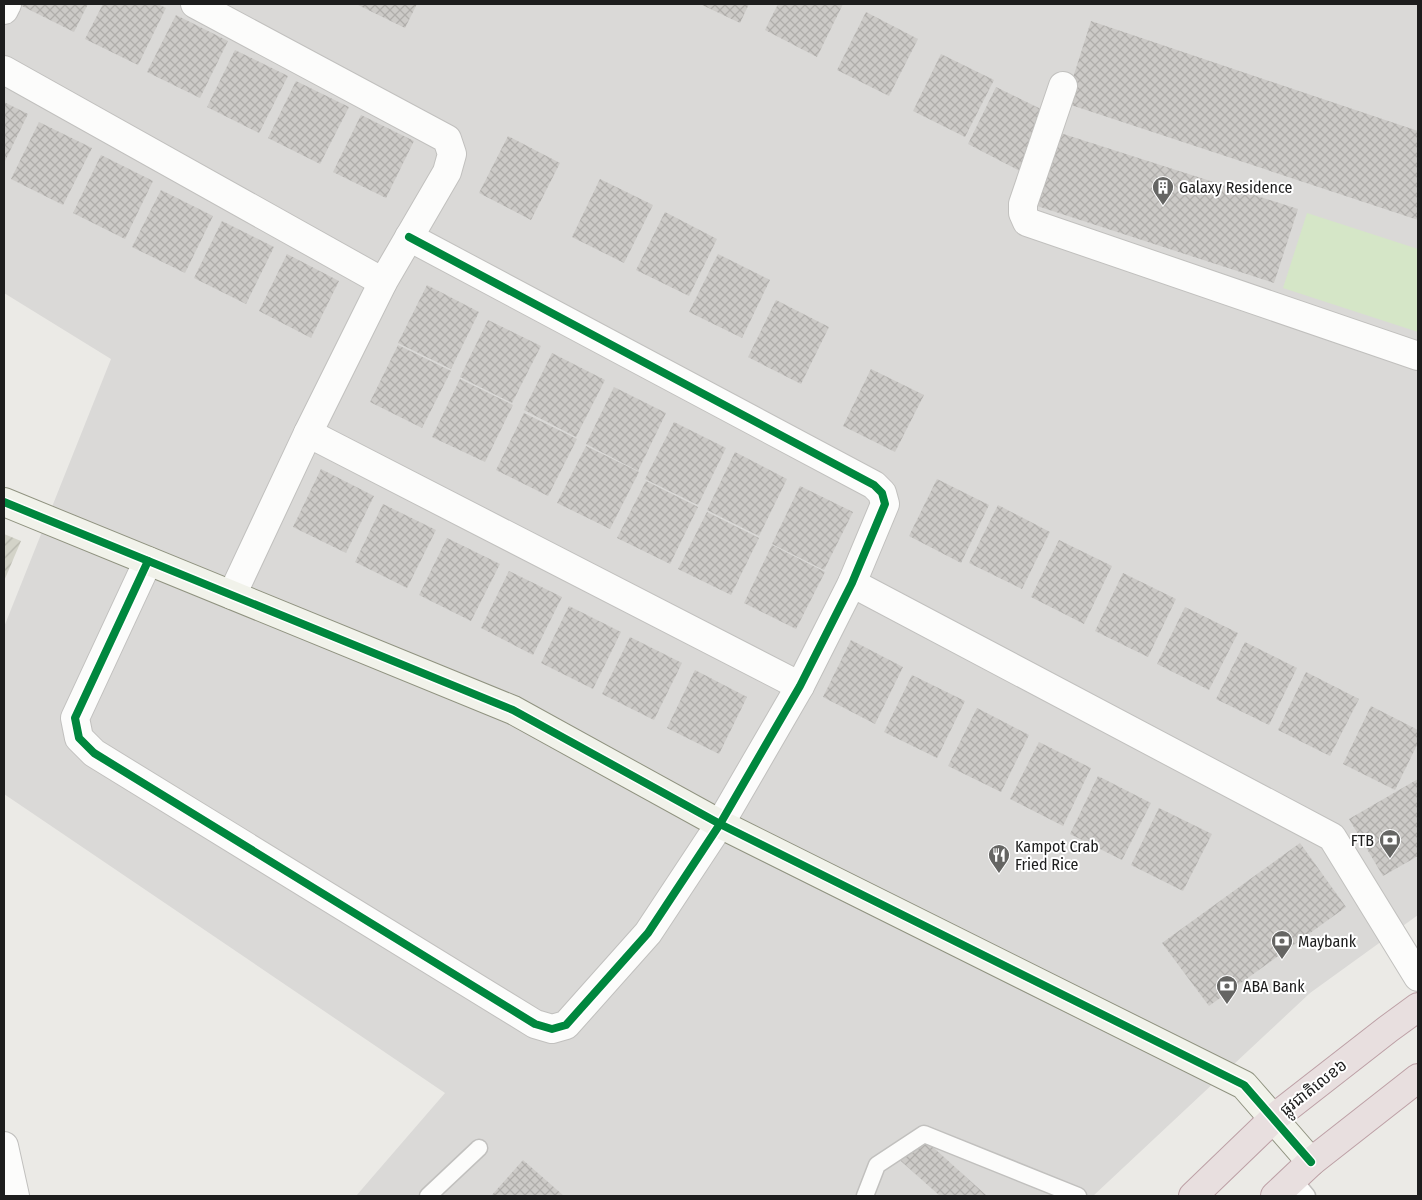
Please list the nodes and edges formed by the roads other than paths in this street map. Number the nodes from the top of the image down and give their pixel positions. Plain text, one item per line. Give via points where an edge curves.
1 (7, 4) edge
2 (195, 4) edge
3 (4, 10) edge
4 (4, 70) edge
5 (1063, 86) dead end
6 (409, 236) junction
7 (383, 282) junction
8 (1418, 356) edge
9 (308, 433) junction
10 (4, 502) edge
11 (148, 561) junction
12 (852, 583) junction
13 (232, 595) junction
14 (800, 686) junction
15 (720, 824) junction
16 (1418, 977) edge
17 (1418, 1007) edge
18 (1418, 1078) edge
19 (1274, 1118) junction
20 (4, 1146) edge
21 (479, 1148) dead end
22 (1297, 1183) edge
23 (14, 1196) edge
24 (428, 1196) edge
25 (865, 1196) edge
26 (1078, 1196) edge
27 (1193, 1196) edge

1 - 3 street
2 - 6 street via 447,138 452,154 447,172
4 - 7 street
5 - 8 street via 1023,204 1028,222
6 - 7 street
6 - 12 street via 874,485 882,493 885,504
7 - 9 street
9 - 13 street
9 - 14 street
10 - 11 street
11 - 13 street
11 - 15 street via 75,718 79,738 94,753 535,1024 552,1029 566,1025 648,933
12 - 14 street
12 - 16 street via 1332,837
13 - 15 street via 513,710
14 - 15 street
15 - 19 street via 1244,1085
17 - 19 highway, ផ្លូវជាតិលេខ៦
18 - 22 highway
19 - 22 street
19 - 27 highway, ផ្លូវជាតិលេខ៦
20 - 23 street
21 - 24 lane
25 - 26 lane via 878,1165 924,1134

